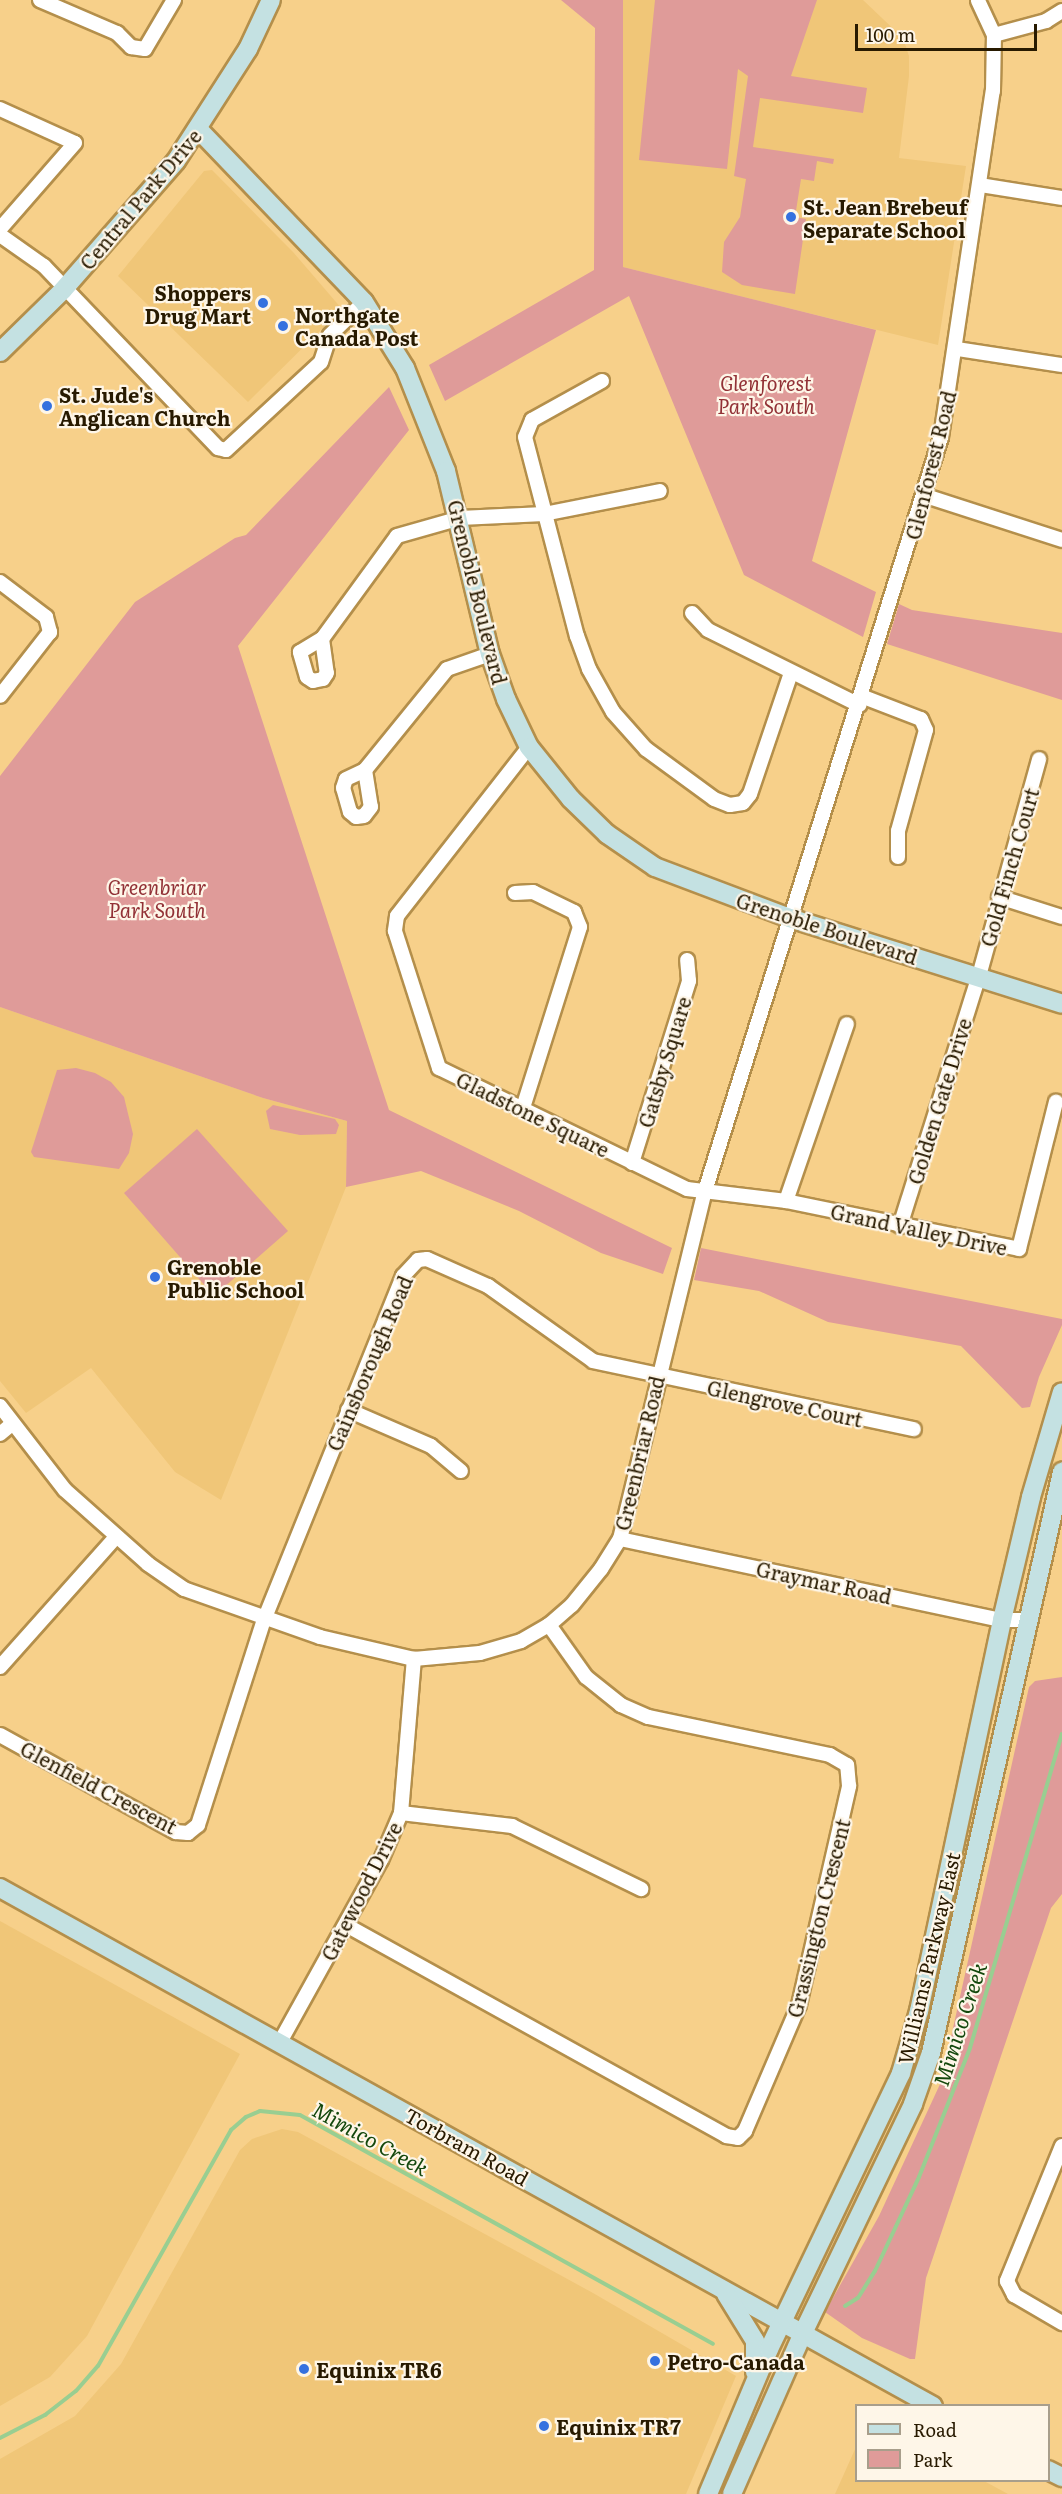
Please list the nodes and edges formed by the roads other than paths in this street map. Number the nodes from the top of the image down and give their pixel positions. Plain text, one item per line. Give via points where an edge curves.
1 (40, 0) edge
2 (174, 0) edge
3 (271, 0) edge
4 (978, 0) edge
5 (1062, 11) edge
6 (994, 35) junction
7 (0, 109) edge
8 (199, 129) junction
9 (980, 185) junction
10 (1062, 198) edge
11 (0, 229) edge
12 (0, 235) edge
13 (63, 290) junction
14 (364, 302) junction
15 (957, 349) junction
16 (1, 351) edge
17 (1062, 365) edge
18 (602, 381) dead end
19 (660, 491) dead end
20 (926, 496) junction
21 (544, 514) junction
22 (460, 518) junction
23 (1062, 540) edge
24 (0, 582) edge
25 (692, 613) dead end
26 (322, 639) dead end
27 (490, 654) junction
28 (791, 673) junction
29 (0, 696) edge
30 (860, 700) junction
31 (529, 747) junction
32 (1039, 759) dead end
33 (365, 770) dead end
34 (898, 857) dead end
35 (515, 893) dead end
36 (999, 897) junction
37 (1062, 917) edge
38 (790, 918) junction
39 (687, 960) dead end
40 (979, 976) junction
41 (1062, 1004) edge
42 (847, 1024) dead end
43 (1056, 1102) dead end
44 (523, 1108) junction
45 (632, 1163) junction
46 (705, 1191) junction
47 (786, 1201) junction
48 (900, 1226) junction
49 (657, 1376) junction
50 (1062, 1392) edge
51 (0, 1406) edge
52 (348, 1410) junction
53 (12, 1424) junction
54 (914, 1429) dead end
55 (0, 1434) edge
56 (461, 1471) dead end
57 (1062, 1472) edge
58 (115, 1538) junction
59 (620, 1539) junction
60 (264, 1620) junction
61 (1002, 1620) junction
62 (1028, 1620) junction
63 (549, 1625) junction
64 (414, 1659) junction
65 (0, 1667) edge
66 (0, 1735) edge
67 (401, 1813) junction
68 (0, 1888) edge
69 (641, 1889) dead end
70 (346, 1925) junction
71 (280, 2042) junction
72 (1062, 2147) edge
73 (724, 2290) junction
74 (1062, 2323) edge
75 (783, 2324) junction
76 (802, 2333) junction
77 (752, 2390) junction
78 (929, 2404) edge
79 (708, 2494) edge
80 (732, 2494) edge

1 - 2 street via 117,33 131,47 146,49
3 - 8 main road, Central Park Drive via 248,49
4 - 6 street, Glenforest Road
5 - 6 street via 1046,21
6 - 9 street, Glenforest Road via 993,91
7 - 11 street via 75,142
8 - 13 main road, Central Park Drive via 124,223
8 - 14 main road, Grenoble Boulevard
9 - 10 street
9 - 15 street, Glenforest Road
12 - 13 street via 44,266
13 - 14 street via 218,448 225,450 321,362 330,335
13 - 16 main road, Central Park Drive
14 - 22 main road, Grenoble Boulevard via 418,394
15 - 17 street
15 - 20 street, Glenforest Road
18 - 21 street via 527,427 525,437
19 - 21 street
20 - 23 street
20 - 30 street, Glenforest Road
21 - 22 street
21 - 28 street via 577,636 589,669 613,712 646,749 714,799 730,806 743,803 750,794
22 - 26 street via 397,536
22 - 27 main road, Grenoble Boulevard
24 - 29 street via 46,617 50,632
25 - 28 street via 708,630
27 - 31 main road, Grenoble Boulevard
27 - 33 street via 456,665 438,678
28 - 30 street
30 - 34 street via 921,719 926,730 898,831
30 - 38 street, Glenforest Road
31 - 38 main road, Grenoble Boulevard via 571,799 607,834 655,867
31 - 44 street, Gladstone Square via 408,900 397,916 394,931 439,1068
32 - 36 street, Gold Finch Court
35 - 44 street via 533,892 574,912 580,927
36 - 37 street
36 - 40 street, Gold Finch Court
38 - 40 main road, Grenoble Boulevard
38 - 46 street, Greenbriar Road
39 - 45 street, Gatsby Square via 689,981
40 - 41 main road, Grenoble Boulevard
40 - 48 street, Golden Gate Drive
42 - 47 street
43 - 48 street, Grand Valley Drive via 1019,1249
44 - 45 street, Gladstone Square
45 - 46 street, Gladstone Square via 687,1189
46 - 47 street, Grand Valley Drive
46 - 49 street, Greenbriar Road
47 - 48 street, Grand Valley Drive
49 - 52 street, Gainsborough Road via 593,1361 488,1286 427,1259 418,1260 404,1276
49 - 54 street, Glengrove Court
49 - 59 street, Greenbriar Road
50 - 61 main road, Williams Parkway East via 1031,1497
51 - 53 street, Greenbriar Road
52 - 56 street via 431,1446
52 - 60 street, Gainsborough Road
53 - 55 street
53 - 58 street, Greenbriar Road via 65,1490
57 - 62 main road, Williams Parkway East
58 - 60 street, Greenbriar Road via 184,1589
58 - 65 street
59 - 61 street, Graymar Road
59 - 63 street, Greenbriar Road via 589,1584
60 - 64 street, Greenbriar Road
60 - 66 street, Glenfield Crescent via 198,1825 188,1833 176,1832
61 - 62 street, Graymar Road
61 - 75 main road, Williams Parkway East via 919,2011 901,2073
62 - 76 main road, Williams Parkway East via 931,2053 912,2104
63 - 64 street, Greenbriar Road via 521,1641 480,1653
63 - 70 street, Grassington Crescent via 586,1677 621,1705 648,1717 830,1755 847,1765 849,1786 799,2005 745,2131 738,2138 726,2136
64 - 67 street, Gatewood Drive
67 - 69 street via 512,1826
67 - 70 street, Gatewood Drive
68 - 71 main road, Torbram Road
70 - 71 street, Gatewood Drive
71 - 73 main road, Torbram Road
72 - 74 street via 1007,2281 1014,2295
73 - 75 main road, Torbram Road
73 - 77 main road via 755,2341
75 - 76 main road, Torbram Road
75 - 77 main road, Williams Parkway East
76 - 78 main road, Torbram Road
76 - 80 main road, Williams Parkway East
77 - 79 main road, Williams Parkway East

